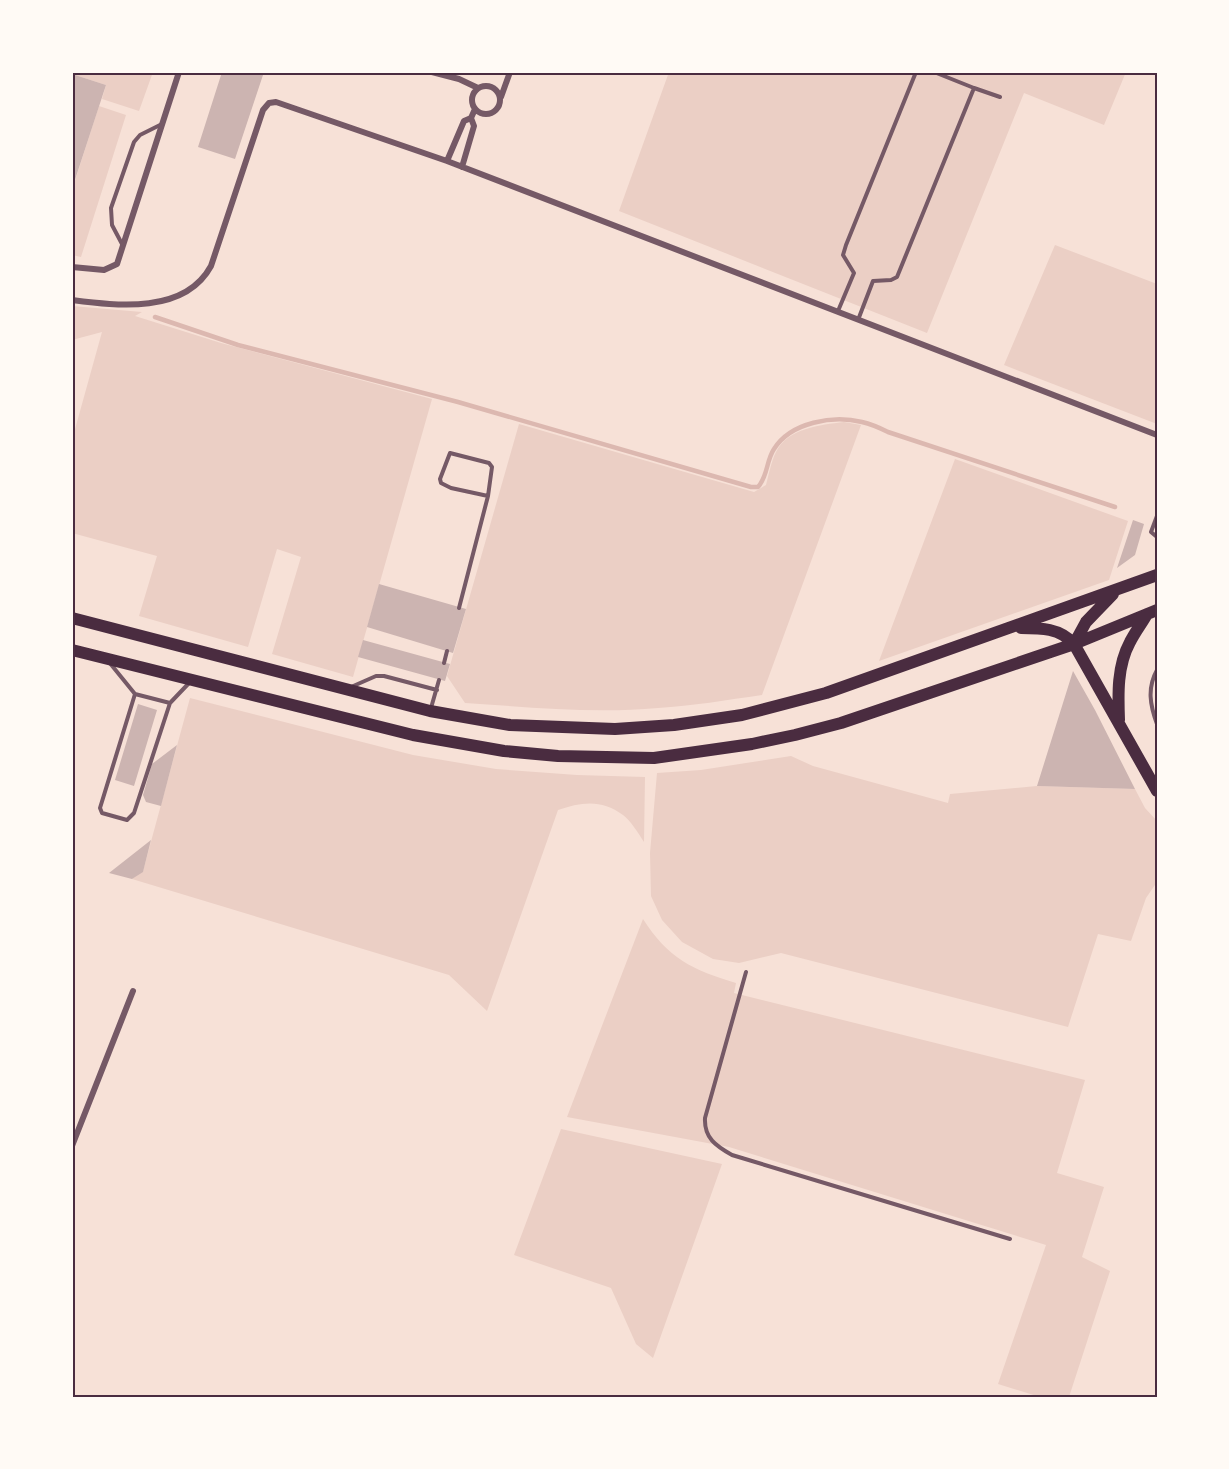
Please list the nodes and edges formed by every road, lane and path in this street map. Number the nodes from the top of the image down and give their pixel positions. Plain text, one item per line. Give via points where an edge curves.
1 (179, 72) edge
2 (432, 72) edge
3 (510, 72) edge
4 (916, 72) edge
5 (934, 72) edge
6 (974, 87) junction
7 (478, 88) junction
8 (1000, 97) dead end
9 (501, 98) junction
10 (475, 109) junction
11 (471, 118) junction
12 (162, 124) junction
13 (447, 161) junction
14 (462, 167) junction
15 (123, 245) junction
16 (72, 267) edge
17 (72, 300) edge
18 (838, 311) junction
19 (858, 320) junction
20 (1157, 435) edge
21 (488, 496) junction
22 (1157, 516) edge
23 (1157, 537) edge
24 (1157, 575) edge
25 (1124, 587) junction
26 (459, 608) dead end
27 (1152, 612) edge
28 (72, 618) edge
29 (1009, 628) junction
30 (1074, 644) junction
31 (72, 650) edge
32 (447, 651) dead end
33 (106, 659) junction
34 (444, 663) dead end
35 (1157, 670) edge
36 (192, 679) junction
37 (440, 680) dead end
38 (344, 690) junction
39 (437, 690) junction
40 (135, 694) junction
41 (170, 704) junction
42 (430, 711) junction
43 (1120, 724) junction
44 (1157, 724) edge
45 (1157, 791) edge
46 (746, 972) dead end
47 (133, 991) dead end
48 (72, 1146) edge
49 (1010, 1239) dead end

1 - 12 street
2 - 7 street
3 - 9 street
4 - 18 lane via 846,245 843,255 854,273
5 - 6 lane
6 - 8 lane
6 - 19 lane via 897,277 873,281
7 - 9 street via 494,88
7 - 10 street via 473,94
9 - 10 street via 500,105 489,114
10 - 11 street
11 - 13 street via 464,121
11 - 14 street via 474,126
12 - 15 street
12 - 15 lane via 134,142 111,208 112,225
13 - 14 street
13 - 17 street via 276,102 269,103 263,110 204,279 177,297 153,303
14 - 18 street
15 - 16 street via 117,264 104,270
18 - 19 street
19 - 20 street
21 - 21 lane via 491,465 450,453 441,483
21 - 26 lane
22 - 23 lane via 1151,532
24 - 25 main road
25 - 29 main road
25 - 30 main road via 1097,609
27 - 30 main road
27 - 43 main road via 1124,656 1118,689
28 - 38 main road
29 - 30 main road via 1046,628
29 - 42 main road via 826,693 730,717 615,729 554,728 510,725
30 - 36 main road via 841,723 752,744 654,758 558,756 458,744
30 - 43 main road
31 - 33 main road
32 - 34 lane
33 - 36 main road
33 - 40 lane
35 - 44 lane via 1150,693
36 - 41 lane
37 - 39 lane
38 - 39 lane via 384,676
38 - 42 main road
39 - 42 lane
40 - 41 lane
40 - 41 lane via 100,808 102,813 127,820 134,813
43 - 45 main road
46 - 49 lane via 705,1118 706,1133 712,1142 732,1155
47 - 48 street

